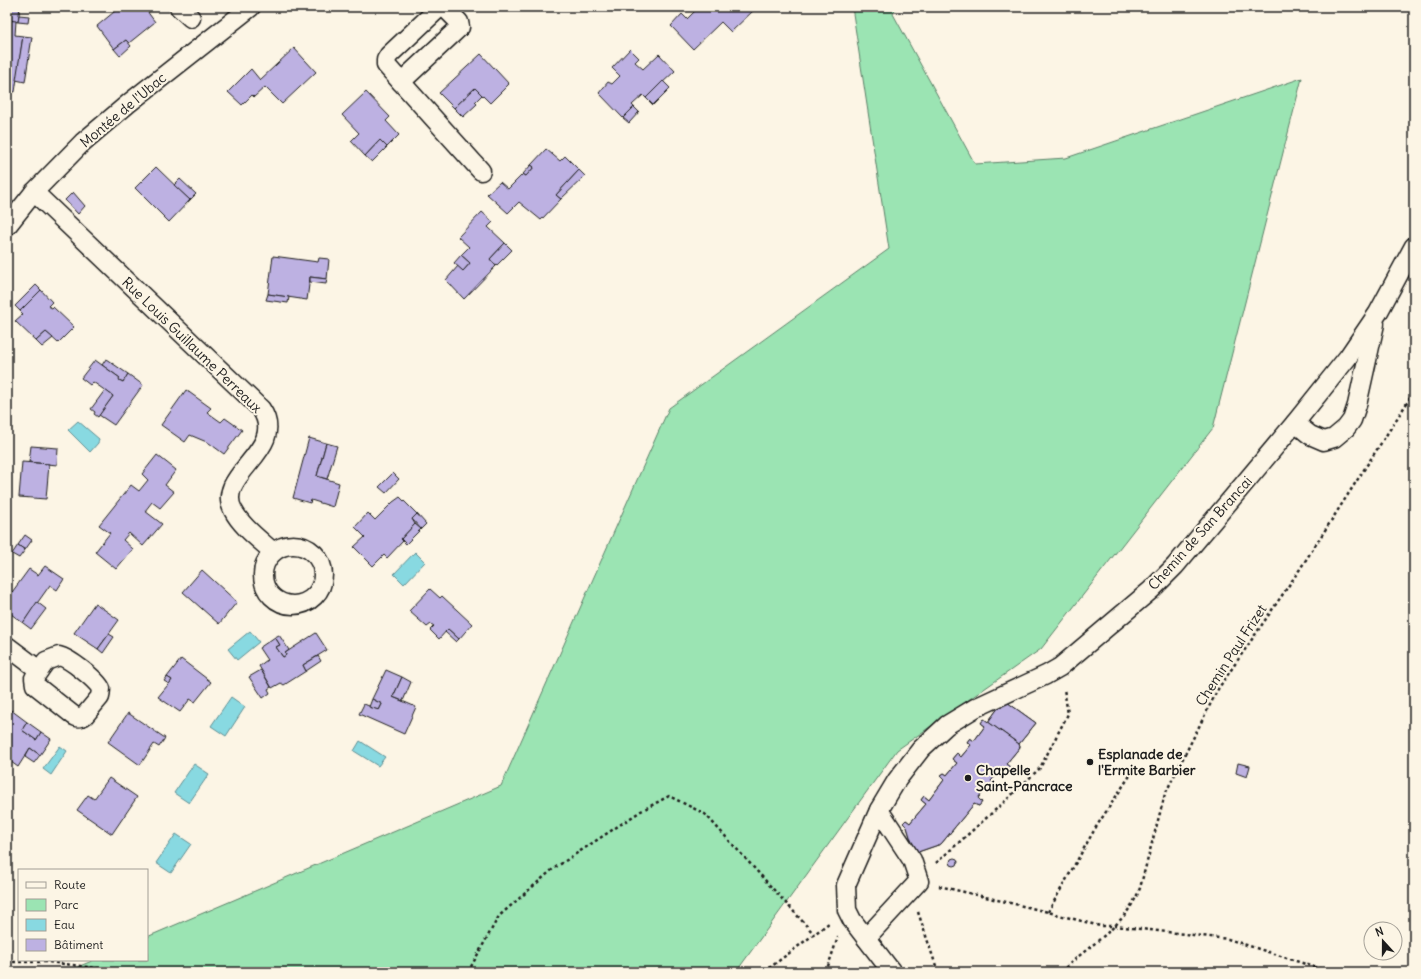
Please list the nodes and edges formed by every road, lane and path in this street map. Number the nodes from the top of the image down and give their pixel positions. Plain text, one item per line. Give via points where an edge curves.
1 (251, 7) edge
2 (440, 7) edge
3 (444, 7) edge
4 (401, 82) junction
5 (481, 171) dead end
6 (34, 192) junction
7 (7, 226) edge
8 (1414, 246) edge
9 (1378, 313) junction
10 (1414, 392) edge
11 (1296, 424) junction
12 (273, 552) dead end
13 (7, 646) edge
14 (1060, 667) junction
15 (39, 670) dead end
16 (1131, 774) dead end
17 (879, 810) junction
18 (915, 886) junction
19 (847, 910) junction
20 (1048, 912) junction
21 (1115, 926) junction
22 (814, 934) junction
23 (866, 938) junction
24 (7, 962) edge
25 (126, 972) edge
26 (468, 972) edge
27 (764, 972) edge
28 (826, 972) edge
29 (892, 972) edge
30 (938, 972) edge
31 (1061, 972) edge
32 (1330, 972) edge

1 - 6 street, Montée de l'Ubac via 83,142
2 - 4 street via 386,60 386,65
3 - 4 street via 459,22 460,27
4 - 5 street
6 - 7 street, Montée de l'Ubac
6 - 12 street, Rue Louis Guillaume Perreaux via 265,415 268,421 266,439 235,482 230,499 238,519
8 - 9 street, Chemin de San Brancai
9 - 11 street, Chemin de San Brancai via 1348,357
9 - 11 street via 1352,420 1334,438 1324,441 1310,435
10 - 21 path, Chemin Paul Frizet via 1300,569 1218,689 1165,794 1135,902
11 - 14 street, Chemin de San Brancai via 1175,566 1151,590
13 - 15 street
14 - 17 street, Chemin de San Brancai via 975,708 947,725 921,749 897,780
14 - 18 path via 1068,714 1040,768 942,857
16 - 20 path via 1096,827
17 - 18 street via 912,860
17 - 19 street, Chemin de San Brancai via 846,884
18 - 20 path
18 - 23 street
18 - 30 path
19 - 22 path
19 - 23 street, Chemin de San Brancai
19 - 28 path
20 - 21 path via 1100,926
21 - 31 path, Chemin Paul Frizet
21 - 32 path via 1228,939
22 - 26 path via 705,814 669,796 641,811 553,869 499,916
22 - 27 path
23 - 29 street, Chemin de San Brancai
24 - 25 path via 49,962

